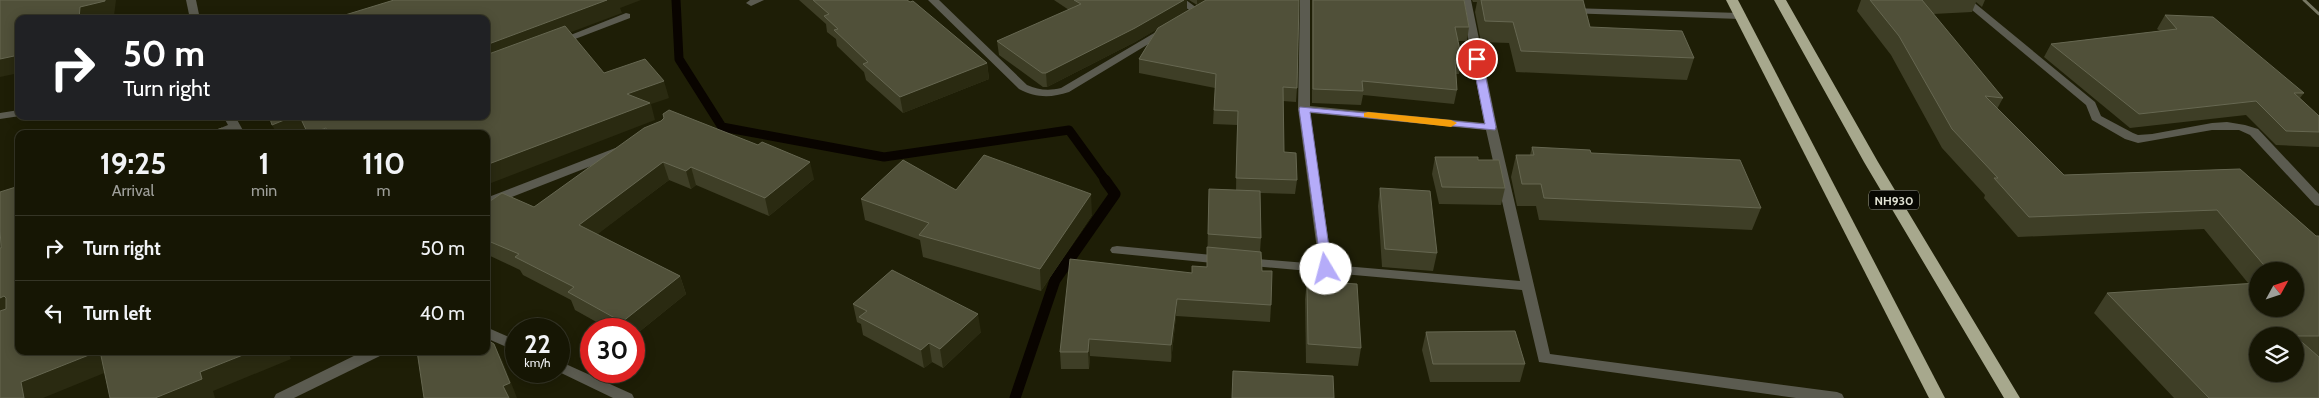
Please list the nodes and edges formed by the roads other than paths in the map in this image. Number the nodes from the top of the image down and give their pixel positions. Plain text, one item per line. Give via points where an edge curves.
1 (191, 0) edge
2 (933, 0) edge
3 (1179, 0) edge
4 (1220, 0) edge
5 (1305, 0) edge
6 (1732, 0) edge
7 (1780, 0) edge
8 (1965, 0) edge
9 (1467, 5) edge
10 (1555, 10) edge
11 (194, 15) edge
12 (626, 16) dead end
13 (1740, 16) junction
14 (1172, 26) edge
15 (551, 45) edge
16 (1304, 109) junction
17 (15, 114) edge
18 (0, 116) edge
19 (234, 125) edge
20 (1491, 127) junction
21 (222, 130) edge
22 (625, 148) edge
23 (490, 201) edge
24 (2319, 202) edge
25 (1117, 250) dead end
26 (1326, 269) junction
27 (1527, 286) junction
28 (490, 334) edge
29 (505, 341) edge
30 (369, 355) edge
31 (570, 371) edge
32 (281, 398) edge
33 (627, 398) edge
34 (1837, 398) edge
35 (1937, 398) edge
36 (2012, 398) edge

1 - 11 street
2 - 14 street via 1023,87 1052,94 1065,90
3 - 4 street via 1193,14
5 - 16 street
6 - 13 highway
7 - 36 highway, NH930 via 1871,162
8 - 24 street via 2091,104 2096,118 2137,139 2188,130 2242,126 2254,132
9 - 20 street
10 - 13 street
12 - 15 street
13 - 35 highway
16 - 20 street
16 - 26 street
17 - 18 street
19 - 21 street
20 - 27 street
22 - 23 street
25 - 26 street
26 - 27 street
27 - 34 street via 1544,358
28 - 29 street
30 - 32 street
31 - 33 street

